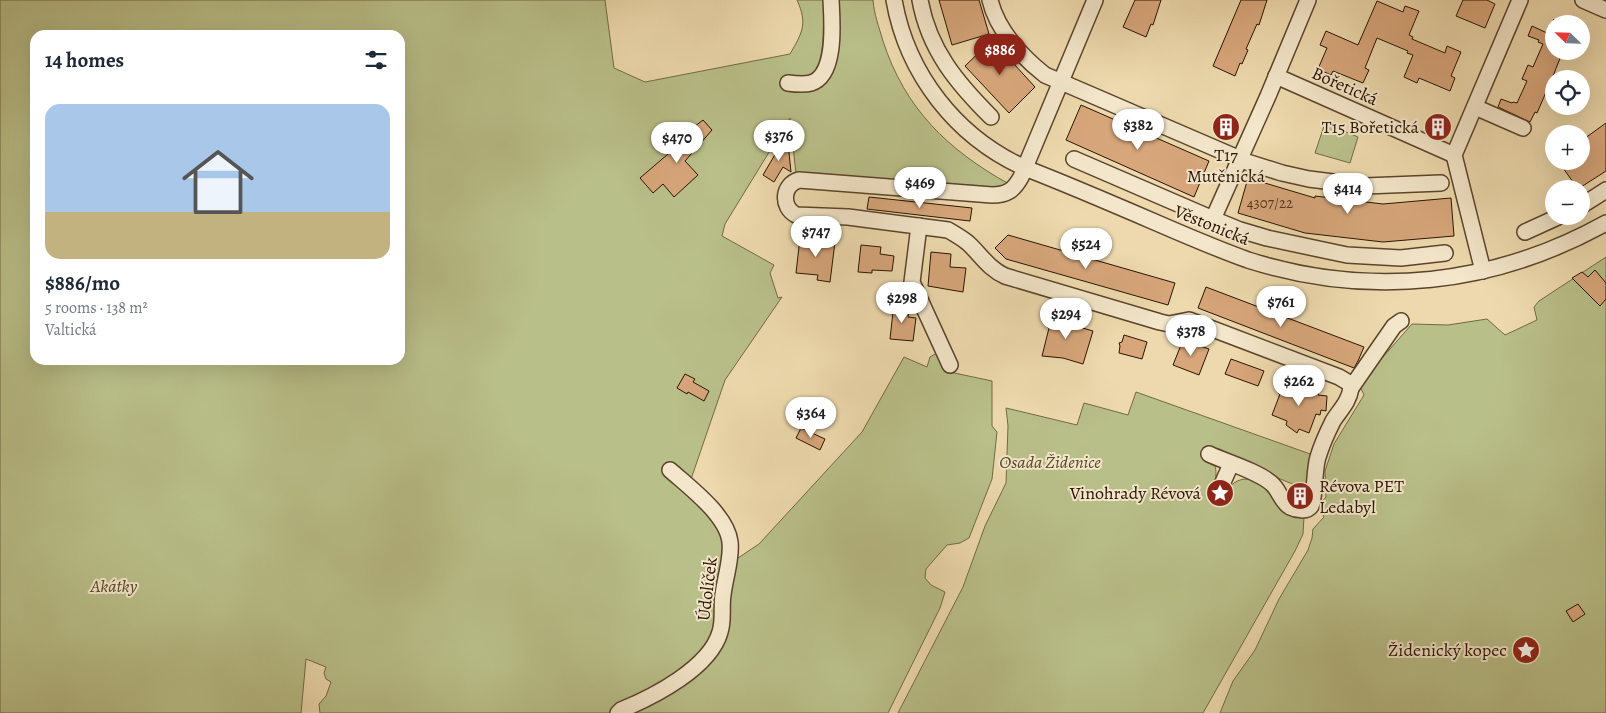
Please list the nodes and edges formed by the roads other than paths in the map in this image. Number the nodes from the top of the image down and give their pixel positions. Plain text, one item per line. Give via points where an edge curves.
1 (831, 0) edge
2 (894, 0) edge
3 (920, 0) edge
4 (990, 0) edge
5 (1094, 0) edge
6 (1308, 0) edge
7 (1520, 0) edge
8 (1582, 0) edge
9 (1606, 10) edge
10 (1276, 76) junction
11 (1061, 82) junction
12 (788, 83) dead end
13 (1475, 107) junction
14 (991, 117) dead end
15 (1523, 128) dead end
16 (1454, 155) junction
17 (1074, 159) dead end
18 (1240, 159) junction
19 (1025, 168) junction
20 (1440, 183) dead end
21 (1606, 190) edge
22 (1590, 200) edge
23 (1212, 219) junction
24 (1545, 223) edge
25 (1606, 223) edge
26 (919, 226) junction
27 (1525, 232) dead end
28 (1445, 253) dead end
29 (1483, 271) junction
30 (1402, 321) dead end
31 (950, 365) dead end
32 (1351, 388) junction
33 (1208, 454) dead end
34 (1231, 464) junction
35 (670, 470) dead end
36 (1220, 489) dead end
37 (618, 713) edge

1 - 12 street via 832,39 826,69 810,84
2 - 19 street, Věstonická via 907,47 942,105 977,139
3 - 14 street via 926,23 943,60 963,88
4 - 11 street via 1000,24 1022,55 1043,74
5 - 11 street
6 - 10 street
7 - 13 street
8 - 9 street
10 - 16 street, Bořetická
10 - 18 street
11 - 18 street
11 - 19 street
13 - 15 street
13 - 16 street
16 - 29 street
17 - 23 street
18 - 20 street via 1294,176 1341,183 1374,186
18 - 23 street
19 - 26 street via 1012,190 1002,195 812,180 795,181 787,190 786,203 796,215 848,217
19 - 29 street, Věstonická via 1226,251 1279,268 1325,278 1376,282 1424,280
21 - 22 street
23 - 28 street via 1267,238 1347,255 1401,258
24 - 27 street
25 - 29 street, Věstonická via 1537,256
26 - 31 street via 912,282
26 - 32 street via 938,227 955,234 1005,276 1160,322 1193,322 1339,377
30 - 32 street via 1394,326
32 - 34 street via 1348,400 1323,442 1315,468 1311,506 1307,509 1289,506 1271,483
33 - 34 street
34 - 36 street
35 - 37 street, Údolíček via 719,517 730,540 721,628 703,660 659,693

